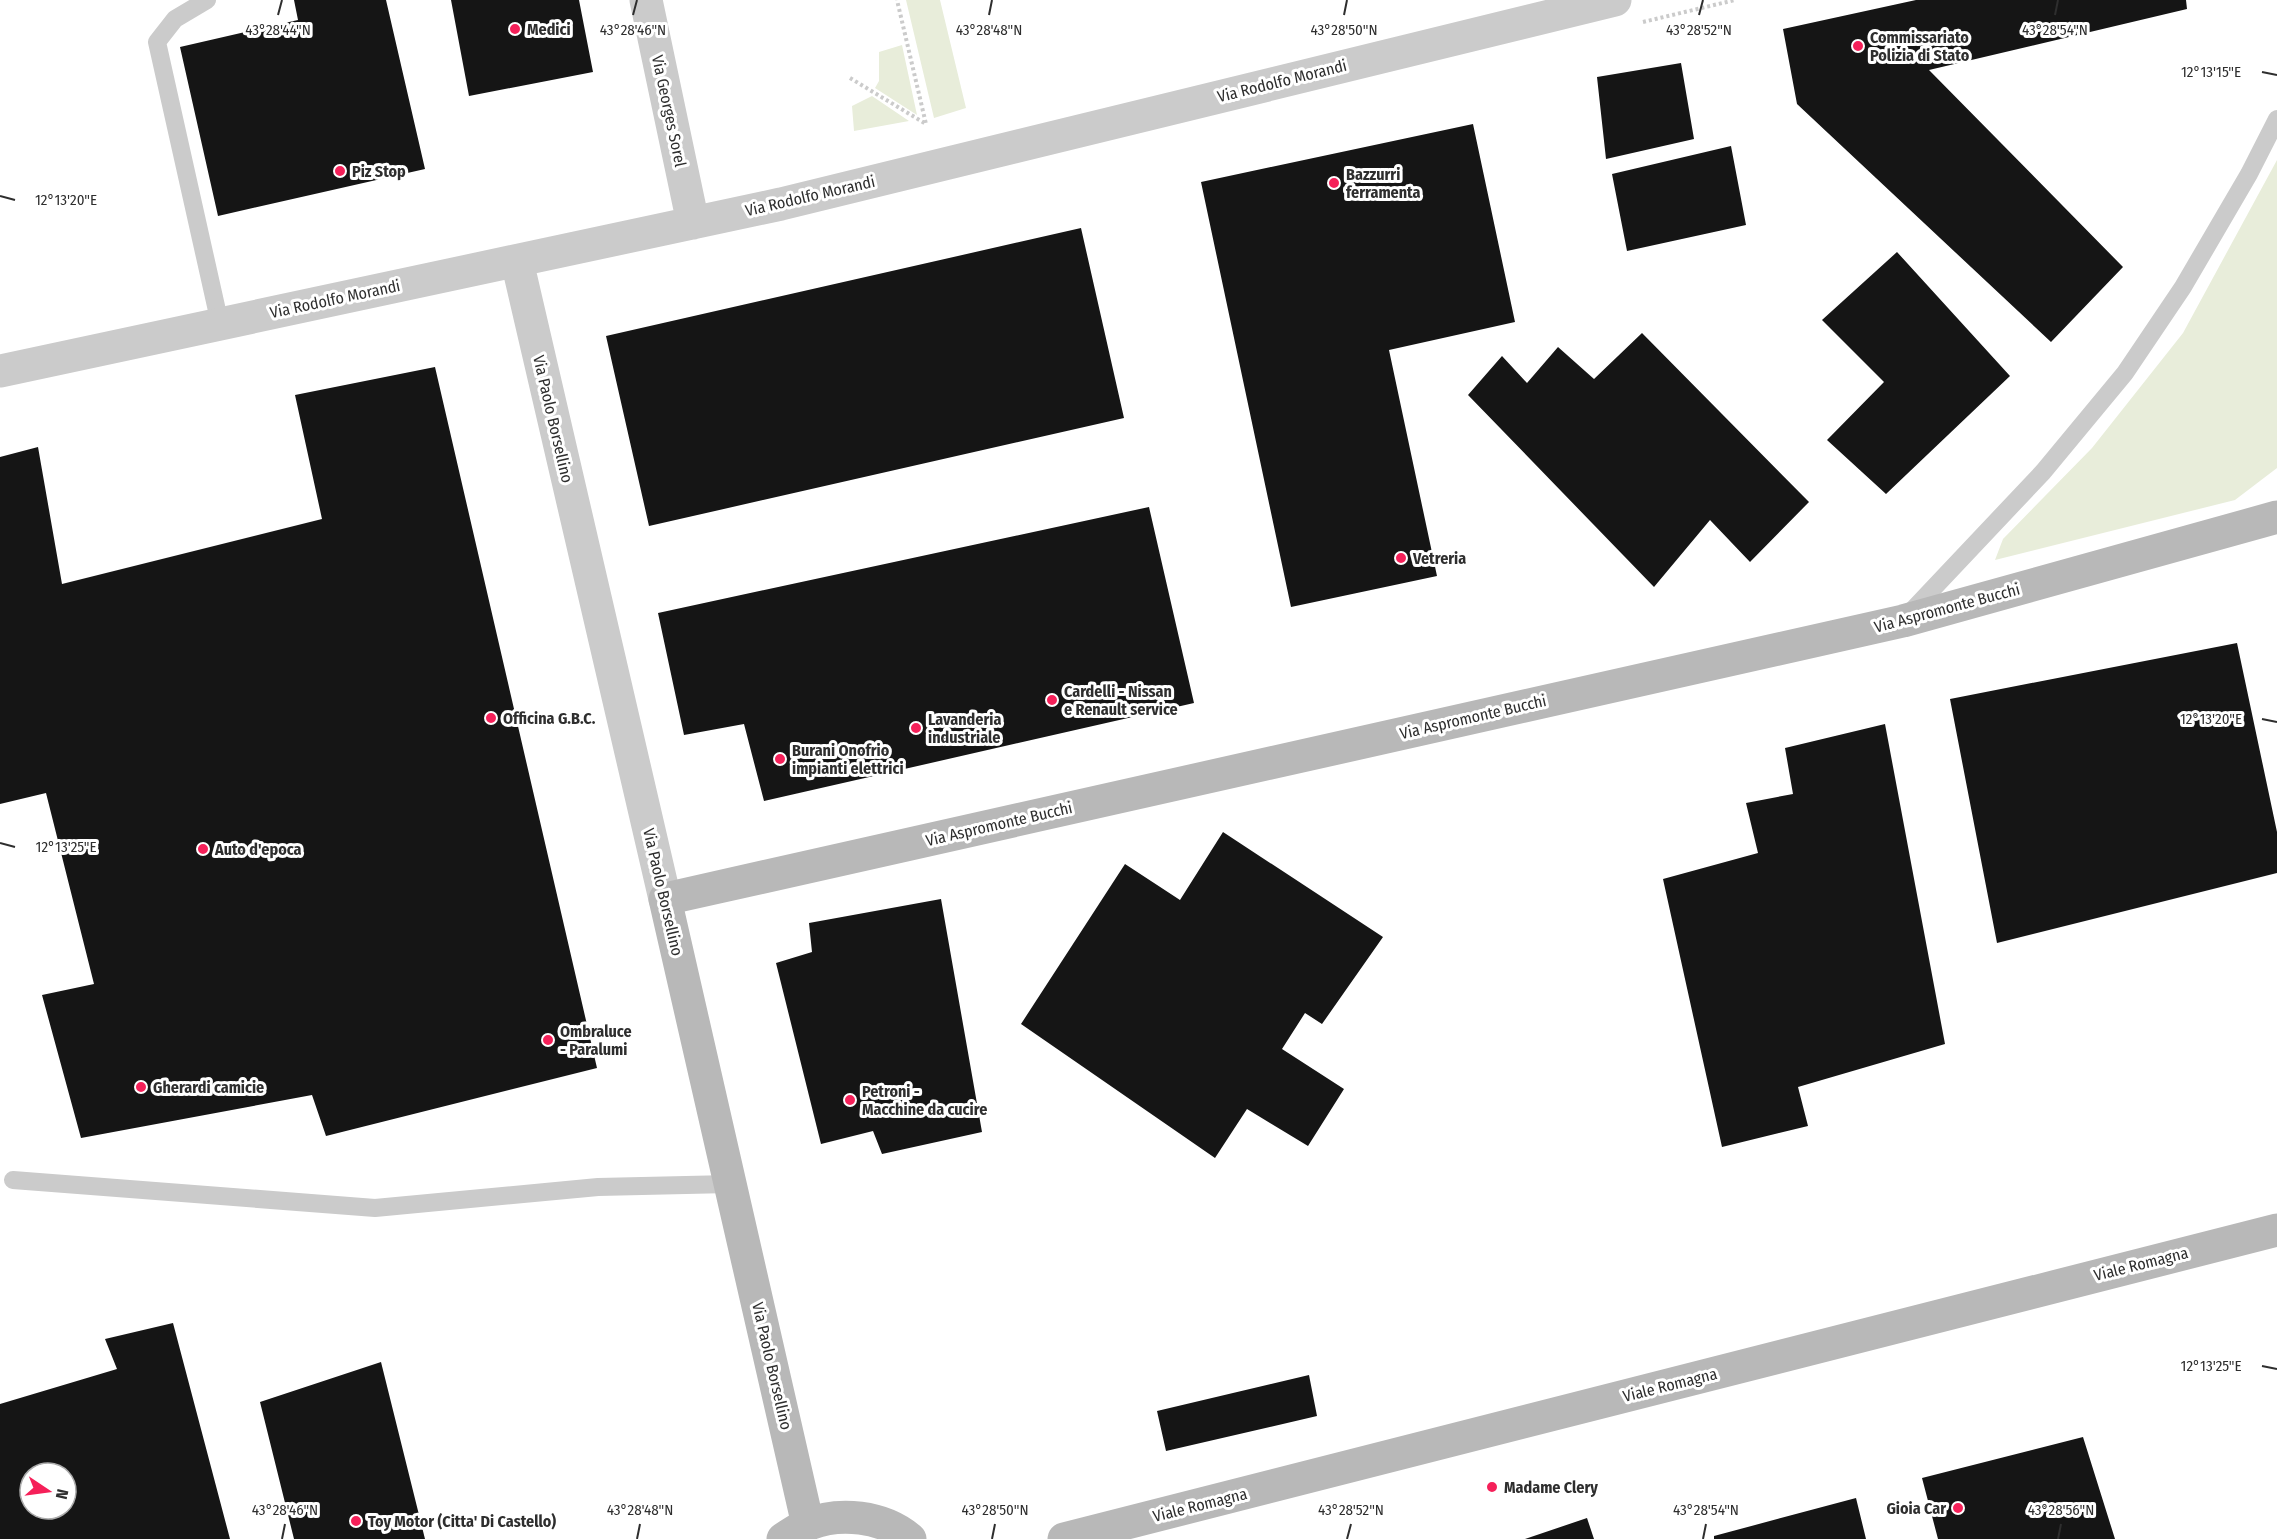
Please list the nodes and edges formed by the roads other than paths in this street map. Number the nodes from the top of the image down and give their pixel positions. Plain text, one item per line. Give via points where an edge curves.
1 (207, 0) edge
2 (646, 0) edge
3 (1615, 0) edge
4 (2277, 118) edge
5 (693, 223) junction
6 (517, 261) junction
7 (220, 324) junction
8 (0, 371) edge
9 (2277, 517) edge
10 (1903, 621) junction
11 (665, 899) junction
12 (13, 1180) dead end
13 (730, 1185) junction
14 (2277, 1230) edge
15 (795, 1532) edge
16 (910, 1539) edge
17 (1064, 1539) edge

1 - 7 lane via 176,19 158,42
2 - 5 street, Via Georges Sorel
3 - 5 street, Via Rodolfo Morandi
4 - 10 lane via 2183,287 2125,373 2043,472
5 - 6 street, Via Rodolfo Morandi
6 - 7 street, Via Rodolfo Morandi
6 - 11 street, Via Paolo Borsellino
7 - 8 street, Via Rodolfo Morandi
9 - 10 street, Via Aspromonte Bucchi
10 - 11 street, Via Aspromonte Bucchi
11 - 13 street, Via Paolo Borsellino
12 - 13 lane via 375,1208 598,1187
13 - 15 street, Via Paolo Borsellino
14 - 17 street, Viale Romagna
15 - 16 street via 832,1518 857,1517 881,1523

